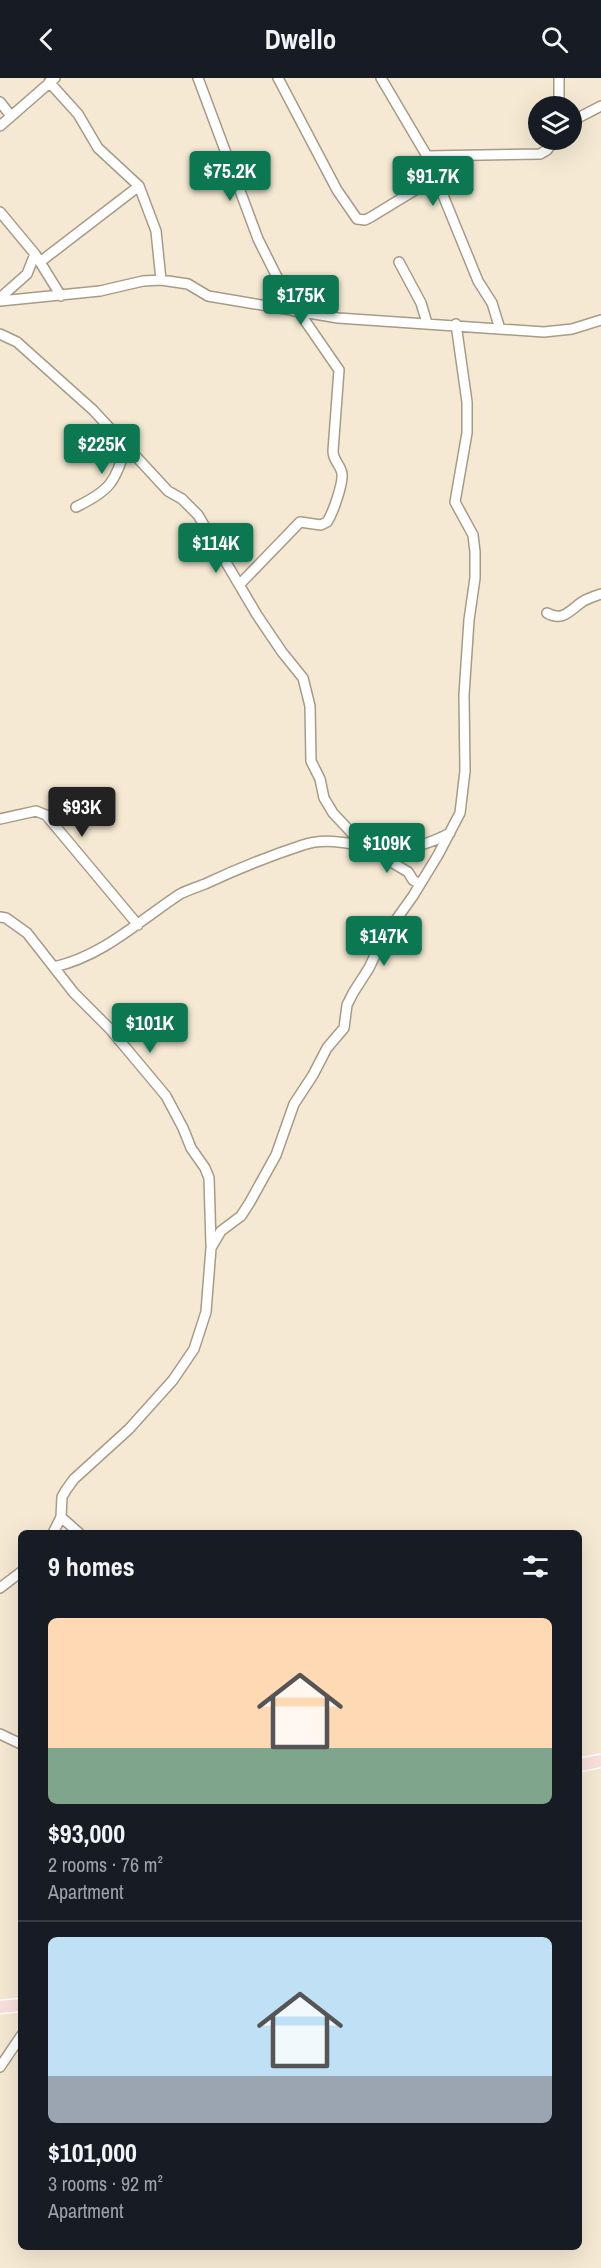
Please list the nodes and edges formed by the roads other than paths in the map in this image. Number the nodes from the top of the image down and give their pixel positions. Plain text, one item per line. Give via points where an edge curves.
1 (198, 78) edge
2 (278, 78) edge
3 (381, 78) edge
4 (559, 78) edge
5 (48, 81) edge
6 (559, 96) edge
7 (0, 102) edge
8 (601, 106) edge
9 (11, 116) junction
10 (582, 116) edge
11 (0, 126) edge
12 (547, 150) edge
13 (427, 156) junction
14 (435, 178) junction
15 (139, 186) junction
16 (0, 212) edge
17 (37, 258) junction
18 (399, 262) dead end
19 (161, 280) junction
20 (61, 296) junction
21 (0, 300) edge
22 (297, 311) junction
23 (427, 323) junction
24 (599, 323) edge
25 (456, 324) junction
26 (500, 329) junction
27 (0, 334) edge
28 (127, 444) junction
29 (76, 507) dead end
30 (240, 584) junction
31 (601, 594) edge
32 (547, 613) dead end
33 (0, 819) edge
34 (451, 832) junction
35 (363, 845) junction
36 (420, 884) junction
37 (0, 917) edge
38 (138, 925) junction
39 (54, 967) junction
40 (211, 1248) junction
41 (61, 1517) junction
42 (54, 1530) edge
43 (76, 1530) edge
44 (18, 1574) edge
45 (0, 1588) edge
46 (0, 1734) edge
47 (18, 1743) edge
48 (601, 1761) edge
49 (582, 1764) edge
50 (18, 2005) edge
51 (0, 2007) edge
52 (18, 2040) edge
53 (0, 2067) edge

1 - 22 street via 258,239
2 - 14 street via 337,190 357,219 371,217
3 - 13 street
4 - 6 street
5 - 9 street
5 - 15 street via 78,114 98,148
7 - 9 street
8 - 10 street
9 - 11 street
12 - 13 street via 533,154
13 - 14 street
14 - 26 street
15 - 17 street
15 - 19 street via 156,231
16 - 17 street
17 - 20 street
17 - 21 street via 27,274
18 - 23 street
19 - 20 street
19 - 22 street via 188,284 208,296
20 - 21 street
22 - 23 street via 338,318
22 - 30 street via 339,370 333,452 341,470 341,482 327,522 300,522
23 - 25 street
24 - 26 street via 544,332
25 - 26 street
25 - 34 street via 467,402 467,433 454,502 473,536 475,578 464,695 464,792
27 - 28 street via 17,342
28 - 29 street via 107,490
28 - 30 street via 168,491 198,515
30 - 35 street via 303,678 311,720 311,761 324,798
31 - 32 street via 583,601 566,615
33 - 38 street via 36,811 46,815
34 - 35 street via 410,848
34 - 36 street
35 - 36 street via 408,872
35 - 38 street via 320,842 294,848 182,893
36 - 40 street via 383,938 353,993 344,1028 327,1048 294,1104 276,1155 250,1202 241,1216 221,1231
37 - 39 street via 27,933
38 - 39 street via 101,948
39 - 40 street via 166,1096 209,1178
40 - 41 street via 206,1312 194,1349 173,1380 129,1429 70,1484 62,1497
41 - 42 street
41 - 43 street
44 - 45 street
46 - 47 street
48 - 49 main road
50 - 51 main road
52 - 53 street

